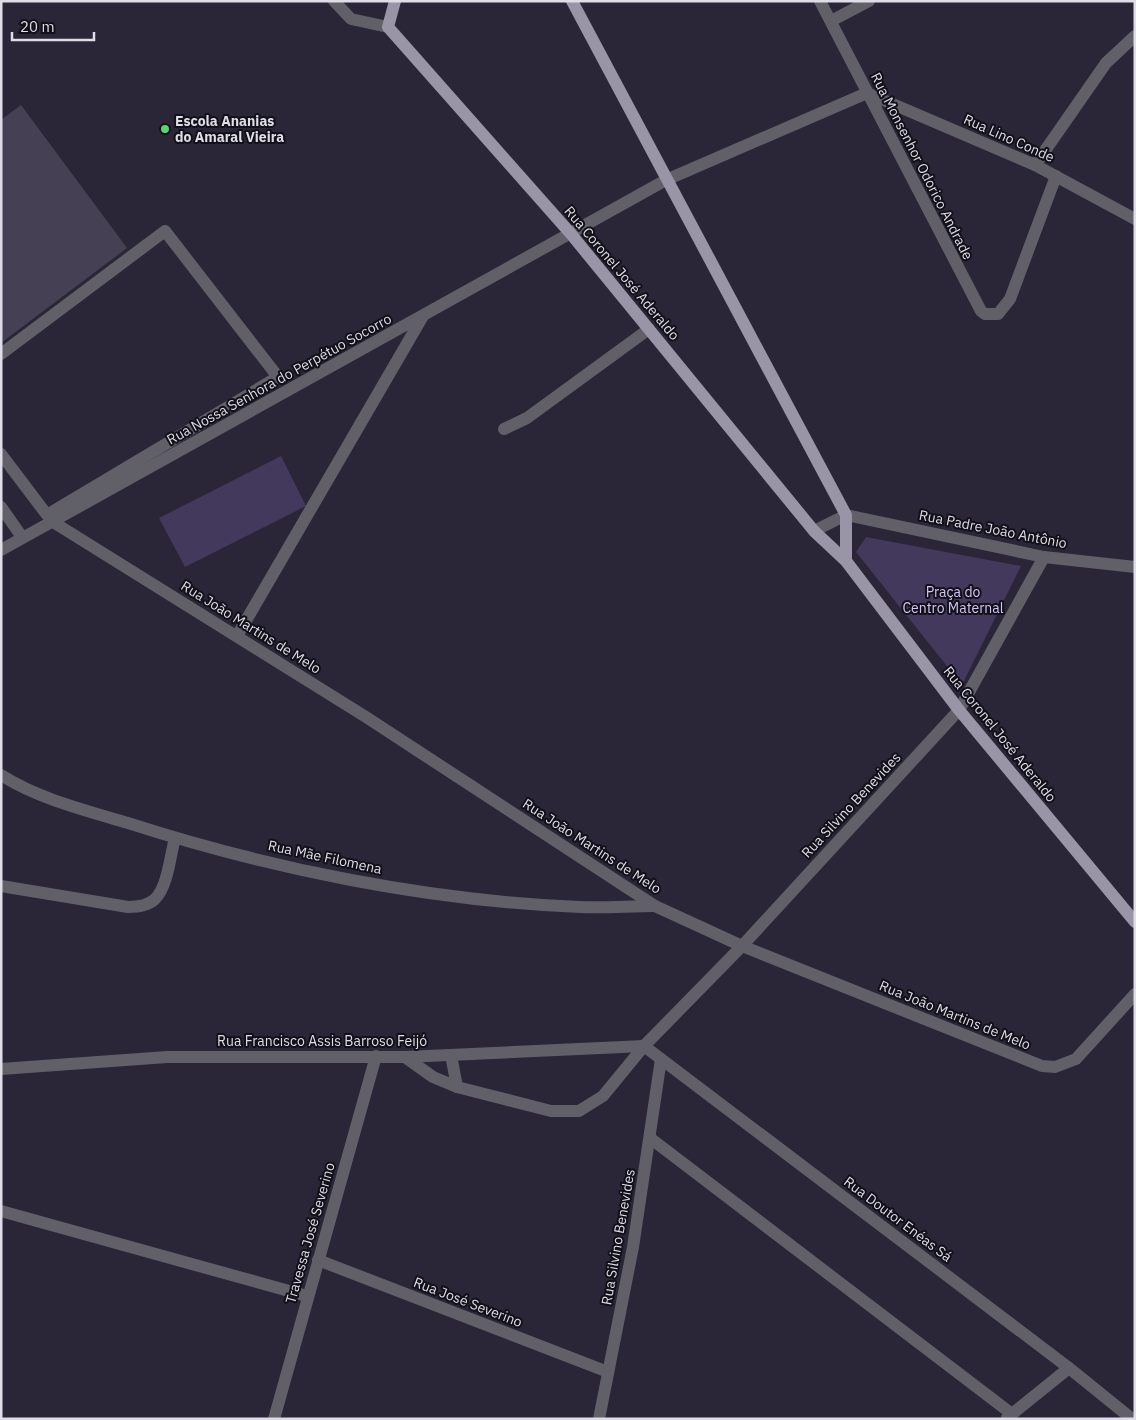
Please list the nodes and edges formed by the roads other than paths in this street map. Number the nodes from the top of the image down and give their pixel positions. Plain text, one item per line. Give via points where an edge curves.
1 (334, 1) edge
2 (395, 1) edge
3 (572, 1) edge
4 (820, 1) edge
5 (869, 1) edge
6 (831, 21) junction
7 (388, 27) junction
8 (1135, 36) edge
9 (867, 93) junction
10 (1035, 165) junction
11 (1056, 176) junction
12 (666, 180) junction
13 (1135, 219) edge
14 (571, 234) junction
15 (423, 316) junction
16 (649, 329) junction
17 (1, 354) edge
18 (504, 429) dead end
19 (1, 454) edge
20 (1, 507) edge
21 (846, 515) junction
22 (53, 522) junction
23 (814, 531) junction
24 (22, 538) junction
25 (1, 550) edge
26 (1044, 557) junction
27 (846, 561) junction
28 (1135, 567) edge
29 (237, 636) junction
30 (959, 710) junction
31 (1, 775) edge
32 (175, 838) junction
33 (1, 886) edge
34 (655, 906) junction
35 (1135, 922) edge
36 (742, 946) junction
37 (1135, 994) edge
38 (644, 1046) junction
39 (451, 1055) junction
40 (376, 1056) junction
41 (405, 1057) junction
42 (661, 1059) junction
43 (1, 1069) edge
44 (457, 1087) junction
45 (650, 1138) junction
46 (6, 1213) edge
47 (318, 1260) junction
48 (308, 1296) junction
49 (1069, 1368) junction
50 (608, 1372) junction
51 (1009, 1416) edge
52 (274, 1419) edge
53 (599, 1419) edge
54 (1132, 1419) edge

1 - 7 street via 351,19
2 - 7 main road
3 - 12 main road
4 - 6 street, Rua Monsenhor Odorico Andrade
5 - 6 street
6 - 9 street, Rua Monsenhor Odorico Andrade
7 - 14 main road, Rua Coronel José Aderaldo
8 - 10 street via 1106,63
9 - 10 street, Rua Lino Conde
9 - 11 street, Rua Monsenhor Odorico Andrade via 981,311 986,314 998,314 1010,299
9 - 12 street
10 - 11 street, Rua Lino Conde
11 - 13 street, Rua Lino Conde
12 - 14 street, Rua Nossa Senhora do Perpétuo Socorro
12 - 21 main road
14 - 15 street, Rua Nossa Senhora do Perpétuo Socorro
14 - 16 main road, Rua Coronel José Aderaldo
15 - 22 street, Rua Nossa Senhora do Perpétuo Socorro
15 - 29 street
16 - 18 street via 527,418
16 - 23 main road, Rua Coronel José Aderaldo
17 - 19 street via 165,231 278,377 47,515
20 - 24 street
21 - 23 street
21 - 26 street, Rua Padre João Antônio
21 - 27 main road
22 - 24 street, Rua Nossa Senhora do Perpétuo Socorro
22 - 29 street, Rua João Martins de Melo
23 - 27 main road, Rua Coronel José Aderaldo
24 - 25 street, Rua Nossa Senhora do Perpétuo Socorro
26 - 28 street, Rua Padre João Antônio
26 - 30 street, Rua Silvino Benevides
27 - 30 main road, Rua Coronel José Aderaldo
29 - 34 street, Rua João Martins de Melo
30 - 35 main road, Rua Coronel José Aderaldo
30 - 36 street, Rua Silvino Benevides
31 - 32 street, Rua Mãe Filomena via 48,798
32 - 33 street via 162,887 154,900 143,906 128,907
32 - 34 street, Rua Mãe Filomena via 293,868 404,889 580,907
34 - 36 street, Rua João Martins de Melo
36 - 37 street, Rua João Martins de Melo via 1042,1066 1055,1067 1076,1058
36 - 38 street, Rua Silvino Benevides
38 - 39 street, Rua Francisco Assis Barroso Feijó
38 - 42 street, Rua Doutor Enéas Sá
38 - 44 street, Rua Silvino Benevides via 603,1096 579,1111 551,1111
39 - 41 street, Rua Francisco Assis Barroso Feijó
39 - 44 street
40 - 41 street, Rua Francisco Assis Barroso Feijó
40 - 43 street, Rua Francisco Assis Barroso Feijó via 167,1057
40 - 47 street, Travessa José Severino
41 - 44 street, Rua Silvino Benevides via 433,1077
42 - 45 street, Rua Silvino Benevides
42 - 49 street, Rua Doutor Enéas Sá
45 - 50 street, Rua Silvino Benevides via 633,1247
45 - 51 street
46 - 48 street
47 - 48 street, Travessa José Severino
47 - 50 street, Rua José Severino
48 - 52 street, Travessa José Severino
49 - 51 street
49 - 54 street, Rua Doutor Enéas Sá
50 - 53 street, Rua Silvino Benevides

